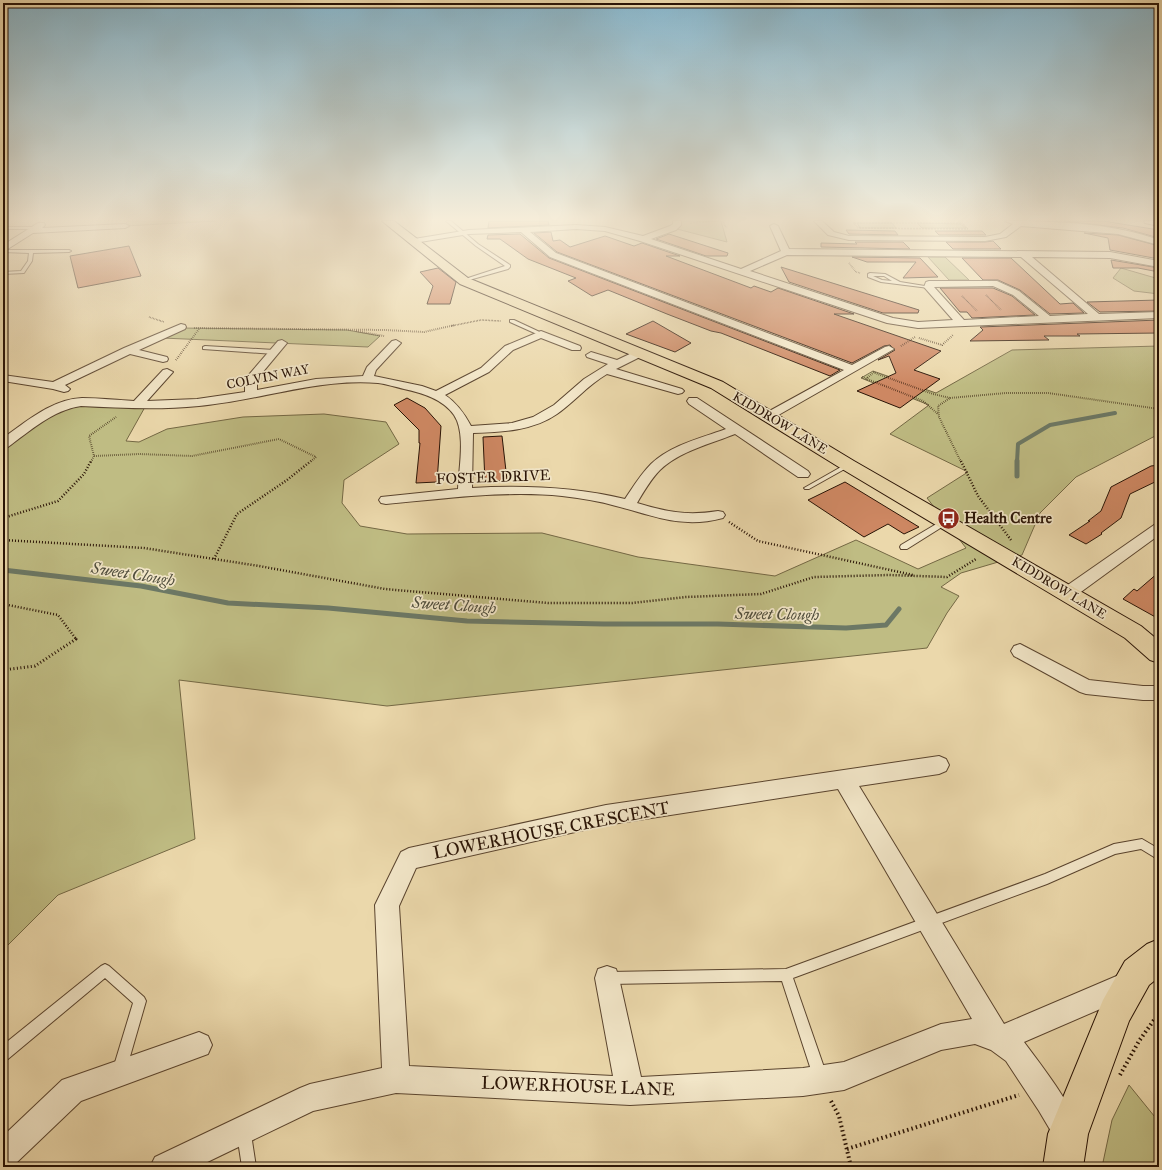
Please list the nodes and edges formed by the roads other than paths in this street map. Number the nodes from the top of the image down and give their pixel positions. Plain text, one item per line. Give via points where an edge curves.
1 (457, 276) edge
2 (481, 276) edge
3 (607, 276) edge
4 (752, 276) edge
5 (886, 276) edge
6 (1049, 276) edge
7 (464, 281) junction
8 (929, 287) junction
9 (1159, 315) edge
10 (1098, 316) junction
11 (1047, 318) junction
12 (512, 321) road end
13 (962, 324) junction
14 (180, 327) road end
15 (541, 334) junction
16 (282, 343) dead end
17 (396, 343) road end
18 (205, 348) dead end
19 (576, 348) dead end
20 (128, 350) junction
21 (889, 350) road end
22 (274, 352) junction
23 (640, 353) junction
24 (591, 355) dead end
25 (163, 359) dead end
26 (612, 367) junction
27 (853, 369) junction
28 (167, 372) road end
29 (3, 378) edge
30 (367, 379) junction
31 (55, 386) junction
32 (678, 391) dead end
33 (251, 395) junction
34 (436, 395) junction
35 (693, 401) dead end
36 (69, 404) junction
37 (137, 405) junction
38 (768, 417) junction
39 (468, 430) junction
40 (734, 430) junction
41 (3, 444) edge
42 (848, 465) junction
43 (803, 474) dead end
44 (807, 488) dead end
45 (464, 493) junction
46 (386, 500) dead end
47 (629, 505) junction
48 (718, 515) road end
49 (946, 522) junction
50 (1159, 528) edge
51 (904, 547) dead end
52 (1068, 593) junction
53 (1020, 651) dead end
54 (1159, 654) edge
55 (1159, 693) edge
56 (940, 765) dead end
57 (844, 780) junction
58 (1159, 855) edge
59 (928, 922) junction
60 (1159, 956) edge
61 (786, 974) junction
62 (607, 978) joint
63 (1132, 982) junction
64 (998, 1040) junction
65 (199, 1045) dead end
66 (3, 1054) edge
67 (118, 1074) junction
68 (396, 1079) junction
69 (821, 1079) junction
70 (630, 1091) junction
71 (244, 1130) junction
72 (1065, 1151) edge
73 (3, 1156) edge
74 (166, 1167) edge
75 (249, 1167) edge

1 - 7 main road, KIDDROW LANE
2 - 7 lane
3 - 27 street
4 - 13 street via 891,321
5 - 8 lane via 899,283
6 - 10 street
7 - 23 main road, KIDDROW LANE
8 - 11 street via 929,284 994,283 1016,292
8 - 13 street
9 - 10 street
10 - 11 street
11 - 13 street
12 - 15 lane
14 - 20 street
15 - 19 street
15 - 34 street via 509,348 485,370
16 - 22 street
17 - 30 street via 371,369
18 - 22 lane
20 - 25 street
20 - 31 street
21 - 27 street
22 - 33 street via 251,378
23 - 26 street
23 - 38 main road, KIDDROW LANE via 717,385
24 - 26 street
26 - 32 street
26 - 39 street via 586,382 567,402 538,420 518,425
27 - 38 street
28 - 37 street
29 - 31 street
30 - 33 street, COLVIN WAY via 316,382
30 - 34 street, COLVIN WAY via 398,383
31 - 36 street via 64,389
33 - 37 street, COLVIN WAY via 197,402
34 - 39 street, COLVIN WAY via 460,414
35 - 40 street
36 - 37 street, COLVIN WAY via 91,402
36 - 41 street, COLVIN WAY via 44,415
38 - 42 main road, KIDDROW LANE
39 - 45 street
40 - 43 street
40 - 47 street via 665,459 649,475
42 - 44 lane
42 - 49 main road, KIDDROW LANE
45 - 46 street, FOSTER DRIVE
45 - 47 street, FOSTER DRIVE via 556,491
47 - 48 street, FOSTER DRIVE via 671,518 703,518
49 - 51 lane
49 - 52 main road, KIDDROW LANE
50 - 52 street
52 - 54 main road, KIDDROW LANE via 1133,632
53 - 55 street via 1086,687
56 - 57 street, LOWERHOUSE CRESCENT
57 - 59 street
57 - 68 street, LOWERHOUSE CRESCENT via 606,815 409,859 387,904
58 - 59 lane via 1142,844 1114,849 1047,879
59 - 61 lane
59 - 64 street
60 - 63 main road via 1137,973
61 - 62 lane
61 - 69 lane
62 - 70 street
63 - 64 street
63 - 72 main road via 1115,1012
64 - 69 street, LOWERHOUSE LANE via 975,1031 941,1037 844,1076
64 - 72 street, LOWERHOUSE LANE via 1015,1052 1040,1088
65 - 67 street
66 - 67 lane via 105,970 140,1001
67 - 73 street via 72,1090
68 - 70 street, LOWERHOUSE LANE
68 - 71 street, LOWERHOUSE LANE via 310,1098
69 - 70 street, LOWERHOUSE LANE
71 - 74 street, LOWERHOUSE LANE
71 - 75 lane

